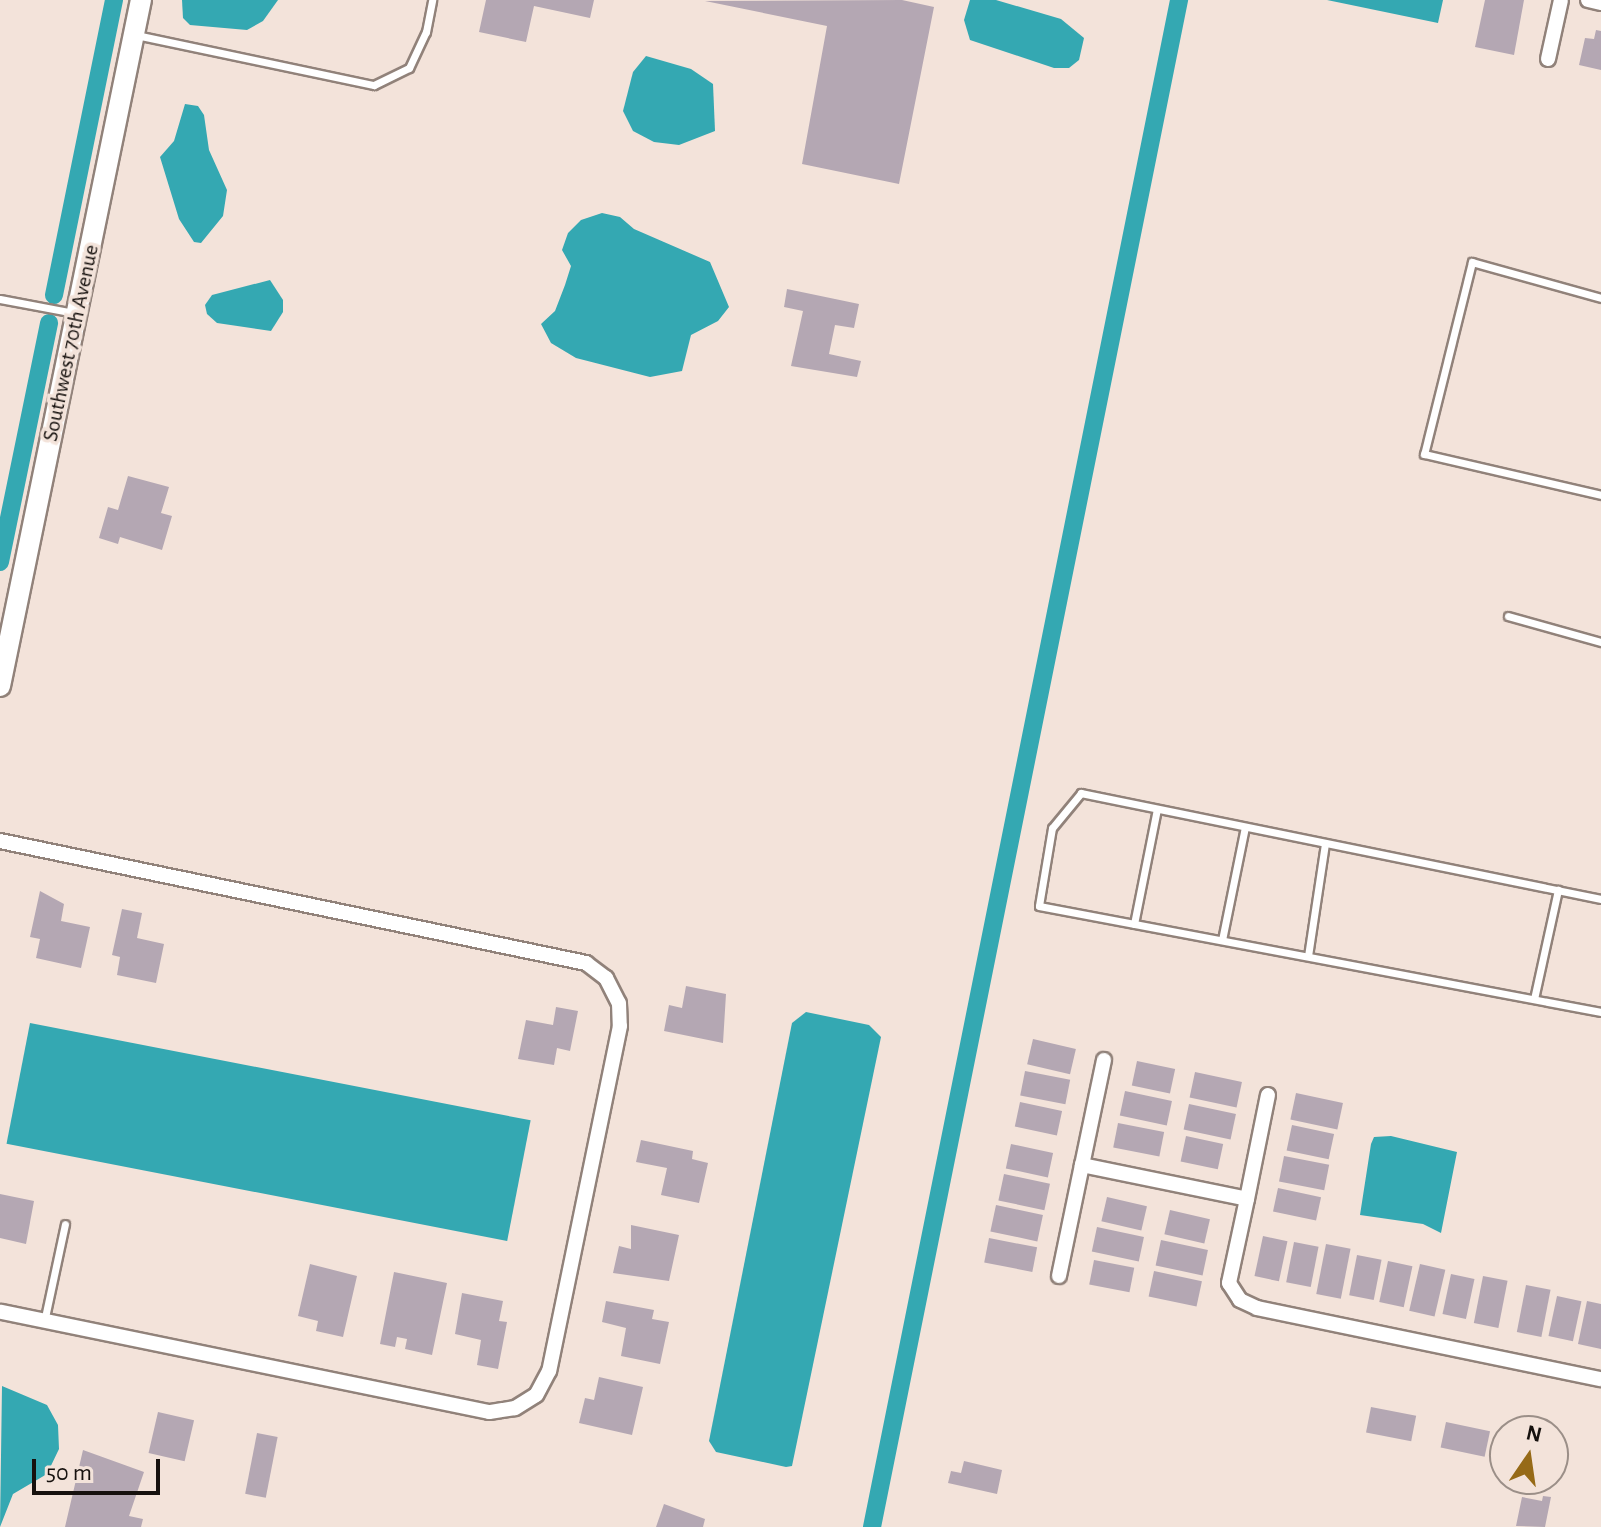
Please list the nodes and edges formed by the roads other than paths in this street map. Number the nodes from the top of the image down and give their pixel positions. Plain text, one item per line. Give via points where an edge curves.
1 (141, 0) edge
2 (432, 0) edge
3 (1561, 0) edge
4 (1588, 0) edge
5 (1601, 3) edge
6 (134, 34) junction
7 (1548, 59) dead end
8 (1601, 298) edge
9 (0, 299) edge
10 (77, 314) junction
11 (1601, 495) edge
12 (1508, 616) dead end
13 (1601, 642) edge
14 (0, 686) edge
15 (1157, 809) junction
16 (1245, 827) junction
17 (0, 841) edge
18 (1325, 843) junction
19 (1558, 890) junction
20 (1601, 899) edge
21 (1134, 924) junction
22 (1222, 940) junction
23 (1308, 956) junction
24 (1534, 999) junction
25 (1601, 1012) edge
26 (1104, 1060) dead end
27 (1268, 1095) dead end
28 (1082, 1165) junction
29 (1247, 1199) junction
30 (65, 1224) dead end
31 (1059, 1276) dead end
32 (0, 1312) edge
33 (44, 1322) junction
34 (1601, 1379) edge

1 - 6 street, Southwest 70th Avenue
2 - 6 lane via 426,32 409,68 374,85
3 - 7 street
4 - 5 street
6 - 10 street, Southwest 70th Avenue
8 - 11 lane via 1472,262 1424,454
9 - 10 lane
10 - 14 street, Southwest 70th Avenue
12 - 13 lane
15 - 16 lane
15 - 21 lane
15 - 21 lane via 1081,793 1052,828 1039,906
16 - 18 lane
16 - 22 lane
17 - 33 street via 557,955 586,963 606,978 619,1003 620,1026 549,1371 536,1395 515,1408 489,1412
18 - 19 lane
18 - 23 lane
19 - 20 lane
19 - 24 lane
21 - 22 lane
22 - 23 lane
23 - 24 lane
24 - 25 lane
26 - 28 street
27 - 29 street
28 - 29 street
28 - 31 street
29 - 34 street via 1229,1283 1240,1300 1257,1308
30 - 33 lane
32 - 33 street

